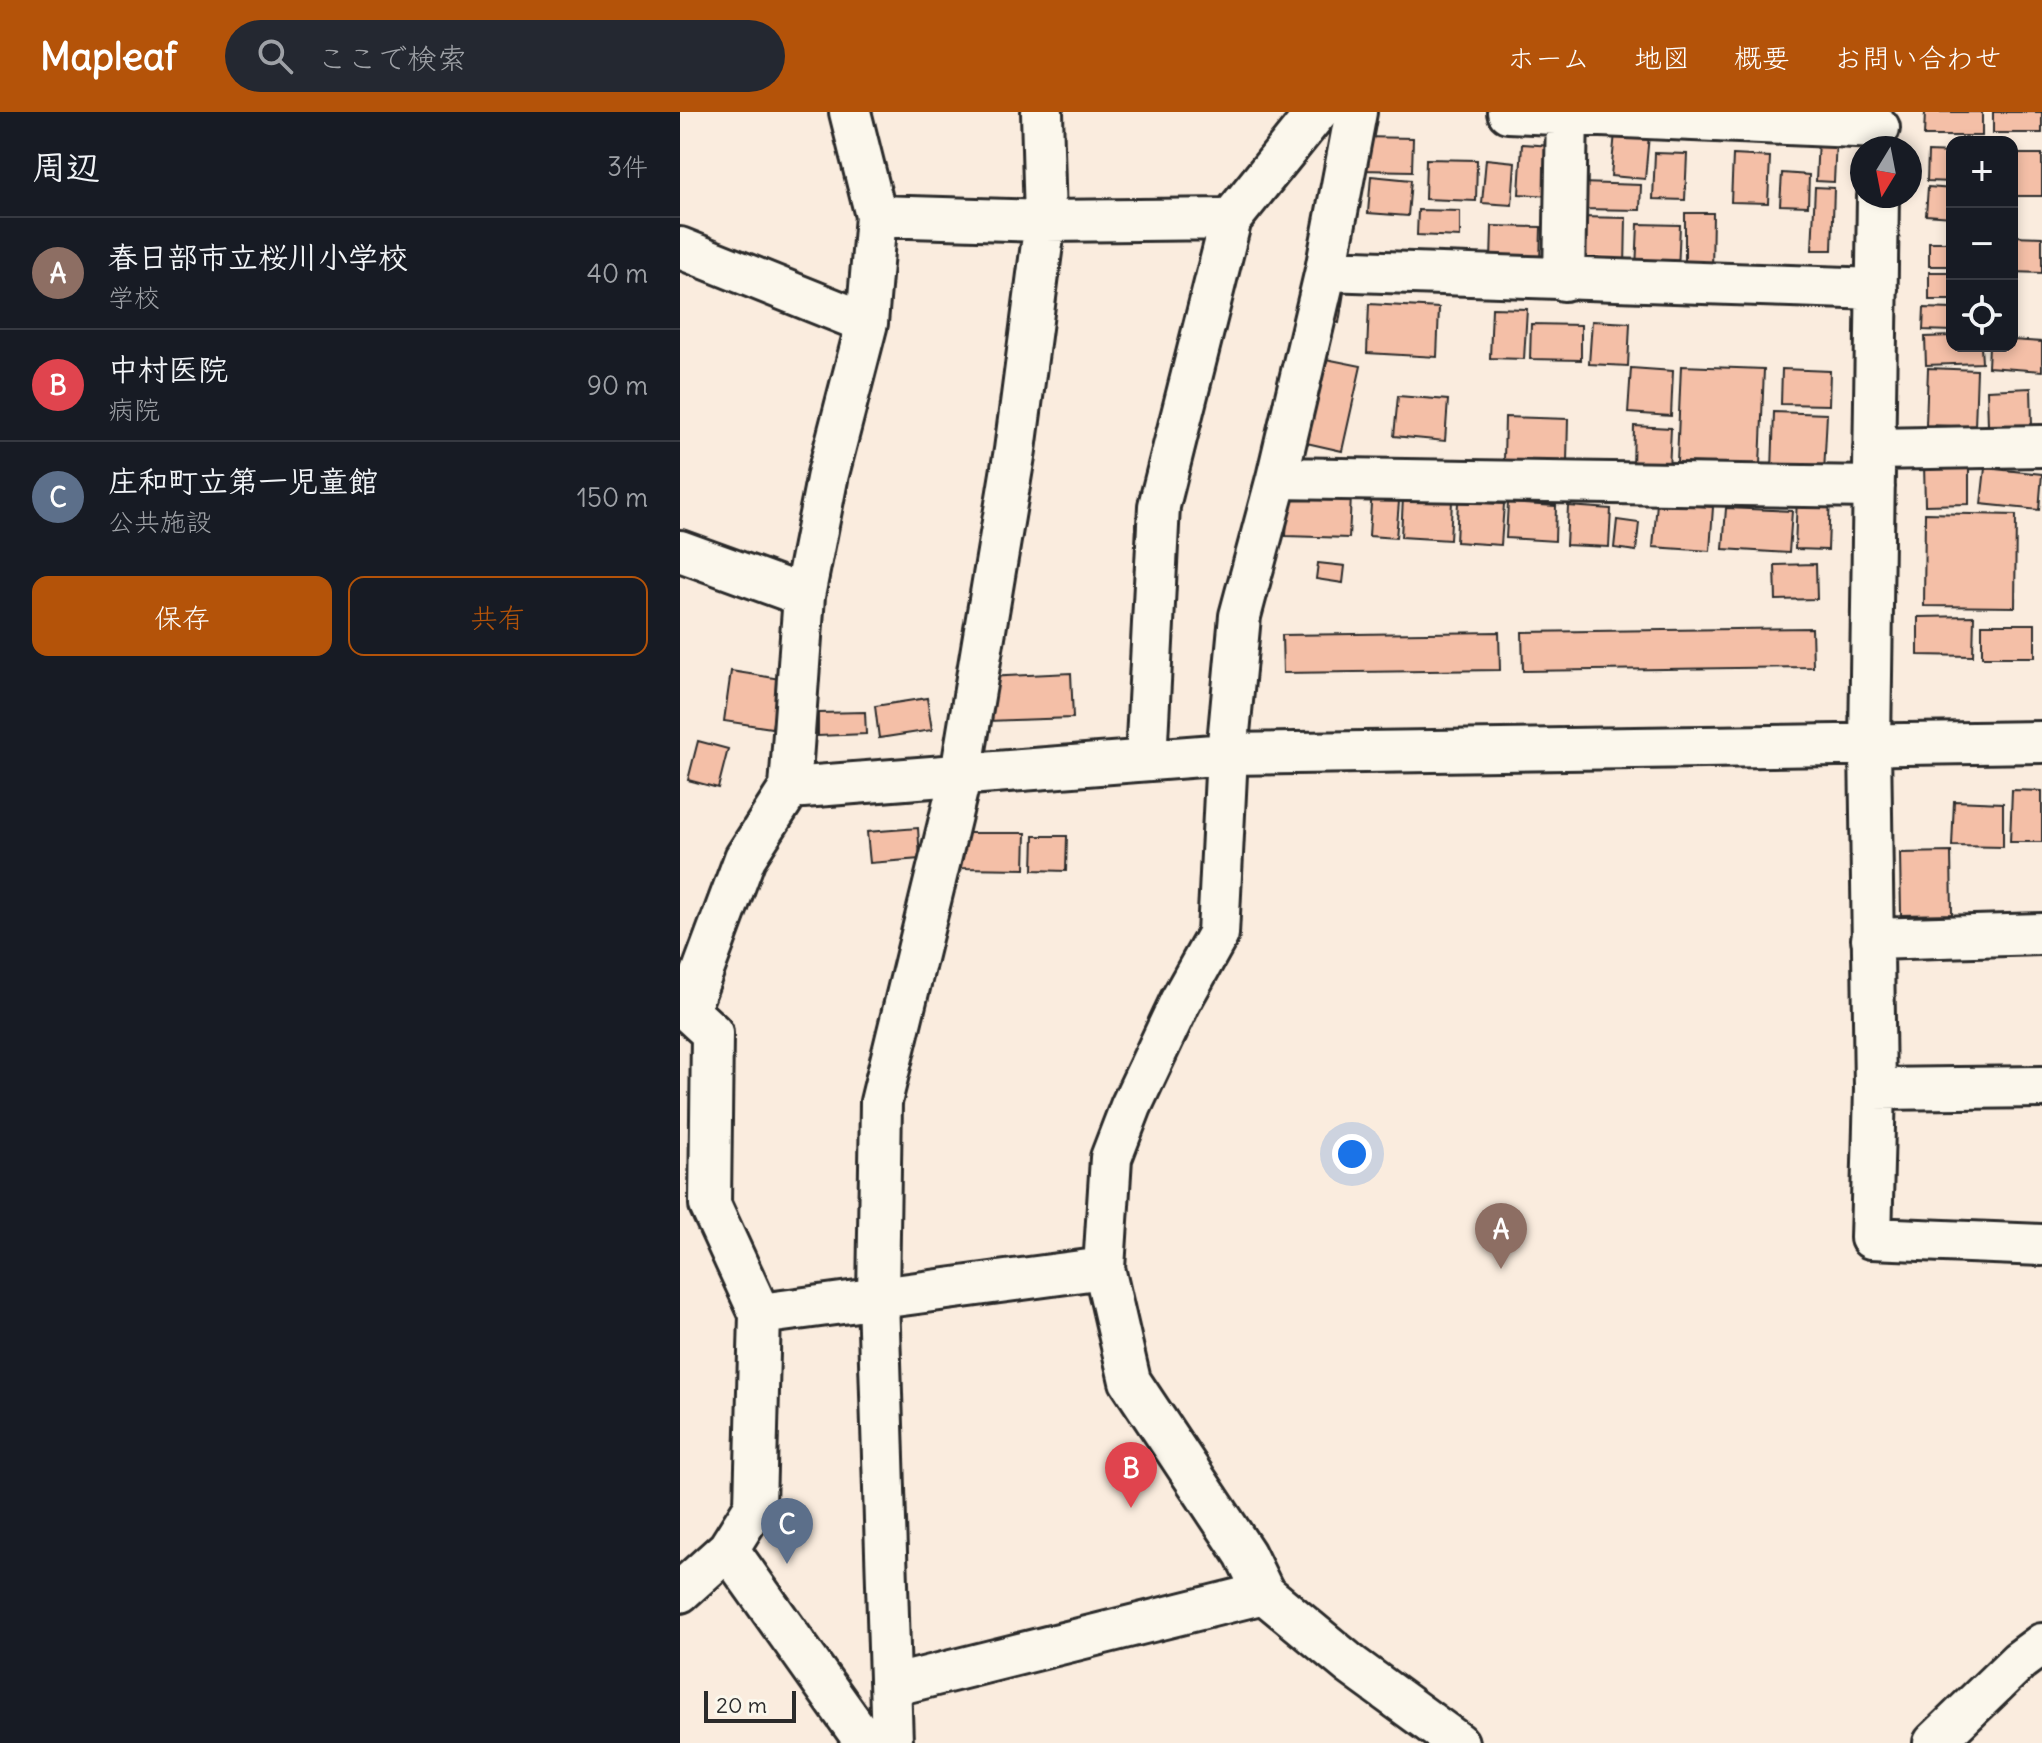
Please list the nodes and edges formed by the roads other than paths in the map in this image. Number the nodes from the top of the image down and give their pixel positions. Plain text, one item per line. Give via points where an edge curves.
1 (850, 112) edge
2 (1042, 112) edge
3 (1317, 112) edge
4 (1356, 112) edge
5 (1508, 112) edge
6 (1567, 113) edge
7 (1879, 129) edge
8 (1878, 208) edge
9 (876, 216) junction
10 (1231, 219) junction
11 (1045, 221) junction
12 (680, 248) edge
13 (1326, 270) junction
14 (1564, 280) junction
15 (1877, 289) junction
16 (867, 323) junction
17 (2042, 446) edge
18 (1874, 468) junction
19 (1277, 478) junction
20 (680, 551) edge
21 (804, 596) junction
22 (2042, 742) edge
23 (1870, 744) junction
24 (1227, 754) junction
25 (1146, 760) junction
26 (961, 774) junction
27 (790, 788) junction
28 (2042, 934) edge
29 (1872, 939) junction
30 (2042, 1087) edge
31 (1875, 1089) junction
32 (695, 1205) edge
33 (2042, 1245) edge
34 (1104, 1268) junction
35 (878, 1298) junction
36 (760, 1314) junction
37 (728, 1549) junction
38 (680, 1592) edge
39 (1264, 1593) junction
40 (2032, 1663) edge
41 (891, 1686) junction
42 (866, 1743) edge
43 (892, 1743) edge
44 (1458, 1743) edge
45 (1934, 1743) edge

1 - 9 street
2 - 11 street
3 - 10 street
4 - 13 street
5 - 6 street
6 - 7 street
6 - 14 street
8 - 15 street
9 - 11 street
9 - 16 street
10 - 11 street
10 - 25 street via 1159,506
11 - 26 street via 1015,450
12 - 16 street
13 - 14 street
13 - 19 street
14 - 15 street
15 - 18 street
16 - 21 street via 828,474
17 - 18 street
18 - 19 street
18 - 23 street
19 - 24 street via 1240,616
20 - 21 street
21 - 27 street
22 - 23 street
23 - 24 street
23 - 29 street
24 - 25 street
24 - 34 street via 1218,934 1180,1002 1111,1158
25 - 26 street
26 - 27 street
26 - 35 street via 881,1102
27 - 32 street via 745,858 688,1011 712,1033
28 - 29 street
29 - 31 street
30 - 31 street
31 - 33 street via 1871,1238
32 - 36 street
34 - 35 street
34 - 39 street via 1130,1381 1245,1554
35 - 36 street
35 - 41 street
36 - 37 street via 755,1506
37 - 38 street
37 - 42 street
39 - 41 street
39 - 44 street
40 - 45 street
41 - 43 street

